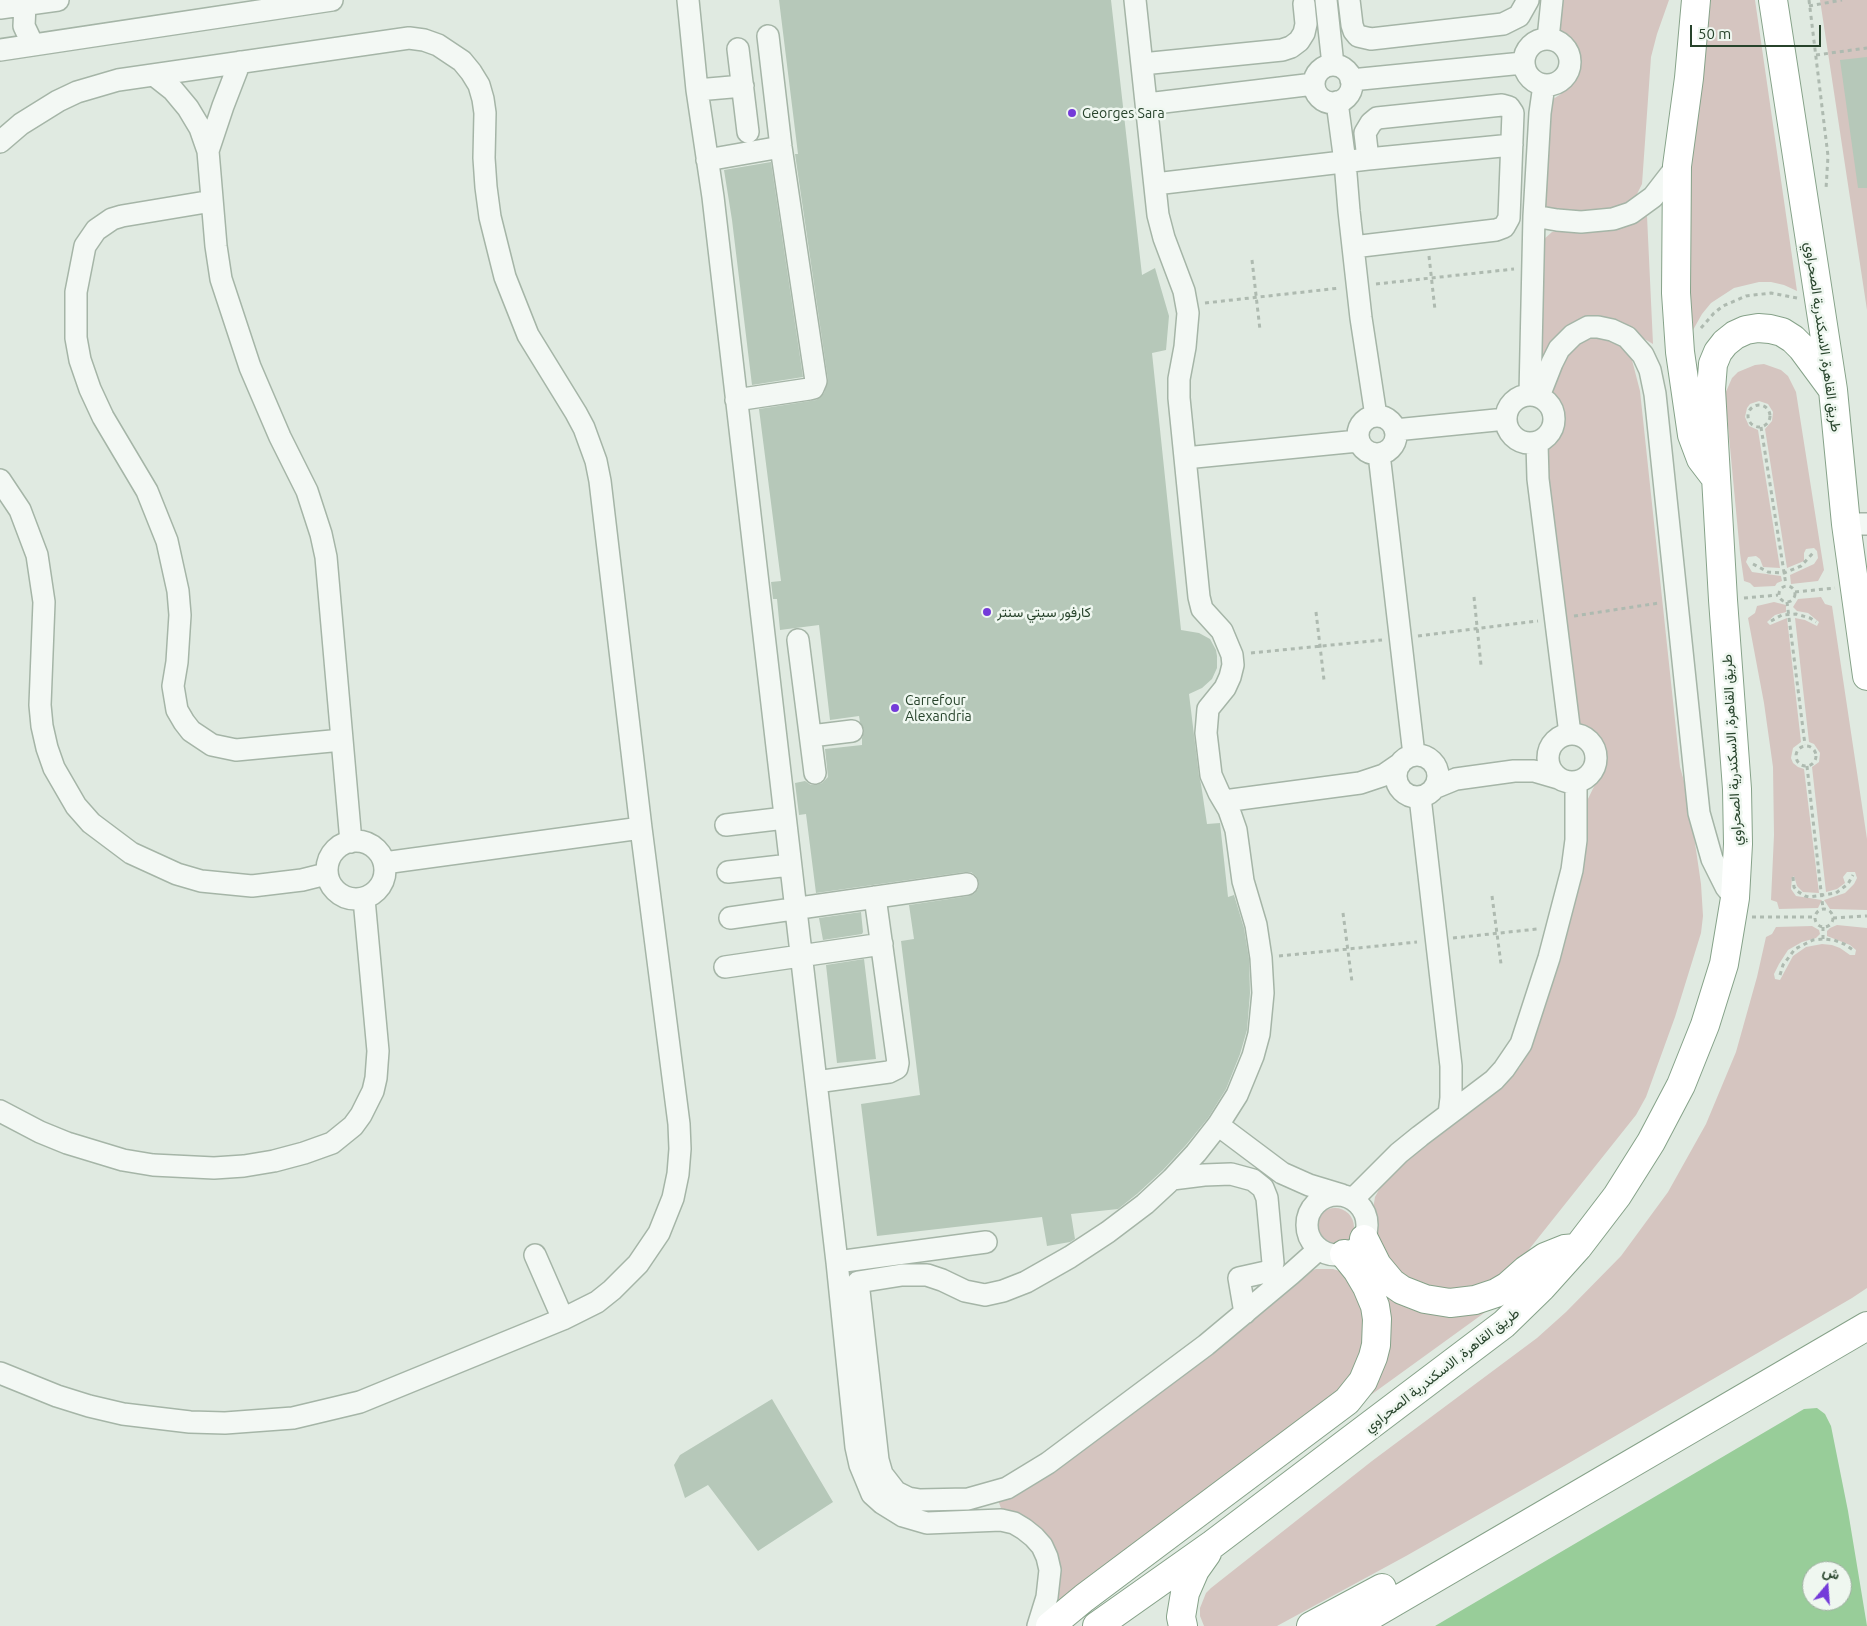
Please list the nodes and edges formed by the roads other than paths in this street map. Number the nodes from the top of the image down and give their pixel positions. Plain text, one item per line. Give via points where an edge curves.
1 (58, 0) edge
2 (332, 0) edge
3 (688, 0) edge
4 (1135, 0) edge
5 (1326, 0) edge
6 (1349, 0) edge
7 (1528, 0) edge
8 (1552, 0) edge
9 (1696, 0) edge
10 (1773, 0) edge
11 (1304, 4) dead end
12 (25, 5) junction
13 (0, 8) edge
14 (768, 36) dead end
15 (1548, 39) junction
16 (33, 45) junction
17 (738, 49) dead end
18 (0, 50) edge
19 (240, 62) junction
20 (1524, 63) junction
21 (1142, 64) junction
22 (1333, 65) junction
23 (154, 75) junction
24 (1351, 80) junction
25 (1314, 84) junction
26 (1544, 85) junction
27 (742, 86) junction
28 (698, 90) junction
29 (1337, 102) junction
30 (1147, 104) junction
31 (748, 132) dead end
32 (0, 142) edge
33 (1512, 145) junction
34 (781, 147) junction
35 (208, 150) junction
36 (1368, 159) junction
37 (708, 160) junction
38 (1346, 162) junction
39 (1677, 166) junction
40 (1155, 184) junction
41 (212, 201) junction
42 (1534, 216) junction
43 (1353, 247) junction
44 (1833, 390) junction
45 (1535, 395) junction
46 (736, 400) junction
47 (1376, 416) junction
48 (1506, 419) junction
49 (1395, 430) junction
50 (1358, 441) junction
51 (1537, 443) junction
52 (1379, 454) junction
53 (1185, 458) junction
54 (1716, 479) junction
55 (0, 480) edge
56 (1856, 524) edge
57 (798, 640) dead end
58 (802, 676) junction
59 (1867, 676) edge
60 (769, 682) junction
61 (852, 731) dead end
62 (1570, 734) junction
63 (811, 736) junction
64 (342, 740) junction
65 (1548, 754) junction
66 (1407, 759) junction
67 (815, 773) dead end
68 (1567, 780) junction
69 (1360, 783) junction
70 (1424, 786) junction
71 (1224, 801) junction
72 (785, 818) junction
73 (726, 825) dead end
74 (641, 828) junction
75 (351, 842) junction
76 (384, 863) junction
77 (790, 865) junction
78 (728, 872) dead end
79 (326, 874) junction
80 (967, 884) dead end
81 (875, 897) junction
82 (364, 899) junction
83 (796, 908) junction
84 (1733, 908) junction
85 (730, 918) dead end
86 (882, 944) junction
87 (802, 956) junction
88 (725, 967) dead end
89 (816, 1082) junction
90 (0, 1111) edge
91 (1449, 1114) junction
92 (1218, 1125) junction
93 (1282, 1172) junction
94 (1172, 1179) junction
95 (1348, 1197) junction
96 (1307, 1220) junction
97 (986, 1242) dead end
98 (1342, 1247) junction
99 (1578, 1247) junction
100 (535, 1255) dead end
101 (837, 1262) junction
102 (849, 1284) junction
103 (1245, 1312) junction
104 (563, 1319) junction
105 (1867, 1326) edge
106 (0, 1374) edge
107 (1213, 1544) junction
108 (1445, 1573) junction
109 (1038, 1626) edge
110 (1050, 1626) edge
111 (1097, 1626) edge
112 (1183, 1626) edge
113 (1311, 1626) edge
114 (1353, 1626) edge

1 - 12 street
2 - 16 street
3 - 28 street
4 - 21 street
5 - 22 street
6 - 7 street via 1354,31 1358,36 1370,39 1503,24 1519,16
8 - 15 street
9 - 39 highway
10 - 44 highway, طريق القاهرة, الاسكندرية الصحراوي
11 - 21 street via 1304,33 1292,47
12 - 13 street
12 - 16 street via 24,26
14 - 34 street
15 - 20 street via 1530,45
15 - 26 street via 1566,48 1570,67 1558,83
16 - 18 street
17 - 27 street
19 - 23 street
19 - 35 street
19 - 74 street via 409,38 424,40 451,52 472,72 479,85 485,113 484,158 490,217 505,277 528,335 584,428 598,475
20 - 24 street
20 - 26 street via 1528,76
21 - 30 street
22 - 24 street via 1345,70
22 - 25 street via 1322,68
23 - 32 street via 118,80 77,92 39,111
23 - 35 street via 188,108
24 - 29 street via 1348,94
25 - 29 street via 1321,98
25 - 30 street
26 - 42 street
27 - 28 street
27 - 31 street
28 - 37 street
29 - 38 street
30 - 40 street
33 - 36 street
33 - 36 street via 1513,113 1502,105 1378,118 1365,133
33 - 43 street via 1509,218 1504,227
34 - 37 street
34 - 46 street via 816,381 809,389
35 - 41 street
36 - 38 street
37 - 46 street
38 - 40 street
38 - 43 street
39 - 42 street via 1653,197 1622,216 1581,222
39 - 54 highway via 1676,293 1683,382 1696,448
40 - 53 street via 1162,230 1187,305 1186,338 1178,386
41 - 64 street via 218,263 237,331 264,402 307,491 321,534 326,557
41 - 64 street via 122,216 96,230 86,246 76,292 76,338 80,360 103,417 147,491 167,541 180,615 173,686 184,722 191,731 212,745 236,750
42 - 45 street
43 - 47 street
44 - 54 highway, طريق القاهرة, الاسكندرية الصحراوي via 1802,348 1782,332 1758,328 1735,335 1718,352 1711,376
44 - 56 highway, طريق القاهرة, الاسكندرية الصحراوي
45 - 48 street via 1521,396 1513,401
45 - 51 street via 1547,401 1555,418 1548,436
45 - 84 street via 1559,349 1573,335 1588,327 1612,330 1627,337 1643,355 1650,370 1698,813 1712,859
46 - 60 street
47 - 49 street via 1391,422
47 - 50 street via 1361,424
48 - 49 street
48 - 51 street via 1513,436 1521,441
49 - 52 street via 1393,446
50 - 52 street via 1370,454
50 - 53 street
51 - 62 street via 1538,479
52 - 66 street via 1401,638
53 - 71 street via 1200,603 1222,630 1232,655 1230,677 1208,709 1206,722 1211,775
54 - 84 highway, طريق القاهرة, الاسكندرية الصحراوي via 1737,789 1738,844
55 - 79 street via 20,510 37,555 44,602 42,726 54,768 76,806 91,823 131,853 201,881 252,886
56 - 59 highway, طريق القاهرة, الاسكندرية الصحراوي via 1855,585
57 - 58 street
58 - 60 street
58 - 63 street
60 - 72 street
61 - 63 street
62 - 65 street via 1556,740
62 - 68 street via 1586,738 1596,751 1597,760 1595,768 1584,780
63 - 67 street
64 - 75 street
65 - 68 street via 1552,772
65 - 70 street via 1524,761 1456,769
66 - 69 street via 1384,775
66 - 70 street via 1427,758
66 - 70 street via 1397,771 1399,787
68 - 70 street via 1534,771 1514,771
68 - 91 street via 1574,855 1558,927 1528,1025 1513,1057 1494,1080
69 - 70 street
69 - 71 street
70 - 91 street via 1436,940 1451,1066
71 - 92 street via 1236,830 1243,881 1256,925 1263,993 1255,1049 1237,1095
72 - 73 street
72 - 77 street
74 - 76 street
74 - 104 street via 679,1124 678,1174 667,1216 638,1264 597,1302
75 - 76 street via 372,846
75 - 79 street via 334,851
76 - 82 street via 382,883
77 - 78 street
77 - 83 street
79 - 82 street via 340,895
80 - 81 street
81 - 83 street
81 - 86 street
82 - 90 street via 378,1051 376,1078 371,1097 361,1115 332,1143 304,1154 244,1166 161,1166 123,1160 67,1143
83 - 85 street
83 - 87 street
84 - 99 highway, طريق القاهرة, الاسكندرية الصحراوي via 1724,964 1682,1085 1634,1170
86 - 87 street
86 - 89 street via 897,1068 890,1072
87 - 88 street
87 - 89 street
89 - 101 street
91 - 95 street
92 - 93 street
92 - 94 street
93 - 95 street via 1309,1185
93 - 96 street via 1294,1189
94 - 102 street via 1108,1232 1044,1272 1003,1291 985,1295 927,1275 902,1275
94 - 103 street via 1231,1174 1253,1180 1263,1188 1268,1198 1273,1263 1266,1272 1239,1278
95 - 96 street via 1333,1195 1324,1198 1316,1203
95 - 98 street via 1360,1204 1365,1212 1367,1230
96 - 98 street via 1309,1236
97 - 101 street
98 - 99 highway via 1377,1265 1402,1290 1450,1303 1496,1293 1545,1257
98 - 103 street
98 - 110 highway via 1375,1306 1377,1338 1363,1381 1347,1401
99 - 107 highway, طريق القاهرة, الاسكندرية الصحراوي via 1504,1324
100 - 104 street
101 - 102 street
102 - 103 street via 882,1474 896,1492 920,1500 968,1500 1007,1488 1025,1478 1199,1350
102 - 109 street via 856,1446 872,1494 887,1506 927,1523 1001,1520 1024,1528 1042,1546 1050,1570 1047,1597
104 - 106 street via 360,1402 302,1416 259,1421 190,1422 123,1414 57,1396
105 - 108 highway
107 - 111 highway, طريق القاهرة, الاسكندرية الصحراوي
107 - 112 highway via 1187,1587 1182,1605
108 - 113 highway via 1394,1583
108 - 114 highway

